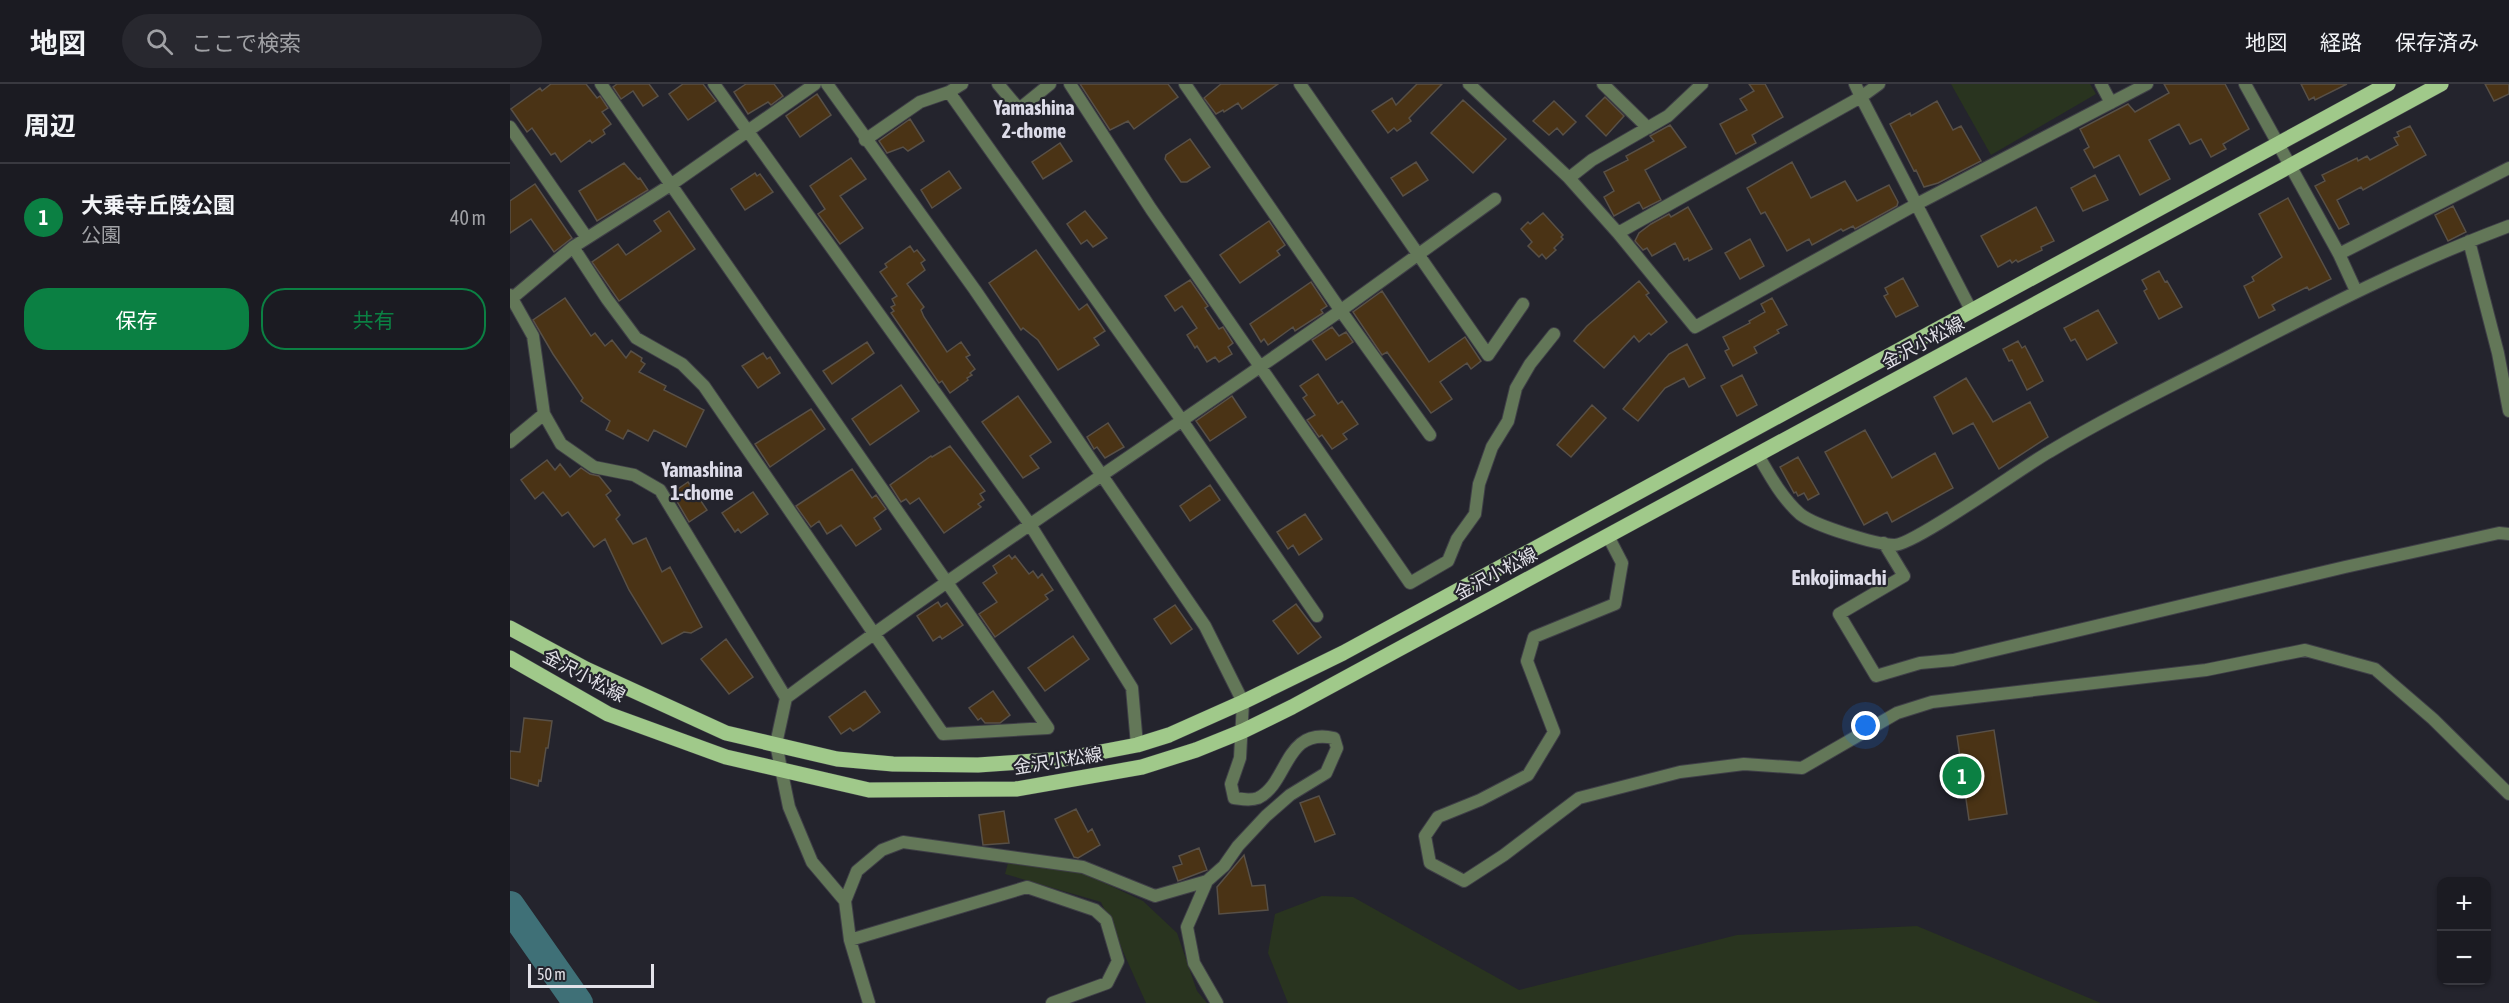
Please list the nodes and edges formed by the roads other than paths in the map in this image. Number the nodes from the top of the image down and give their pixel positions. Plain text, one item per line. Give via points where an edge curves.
1 (601, 84) edge
2 (714, 84) edge
3 (815, 84) edge
4 (827, 84) edge
5 (962, 84) edge
6 (998, 84) edge
7 (1050, 84) edge
8 (1070, 84) edge
9 (1185, 84) edge
10 (1300, 84) edge
11 (1469, 84) edge
12 (1603, 84) edge
13 (1702, 84) edge
14 (1855, 84) edge
15 (1879, 84) edge
16 (2100, 84) edge
17 (2147, 84) edge
18 (2245, 84) edge
19 (2388, 84) edge
20 (2441, 84) edge
21 (949, 92) junction
22 (1862, 97) junction
23 (2111, 103) junction
24 (510, 127) edge
25 (1648, 128) junction
26 (747, 131) junction
27 (866, 140) junction
28 (2278, 142) junction
29 (2290, 167) junction
30 (2509, 168) edge
31 (1569, 178) junction
32 (672, 184) junction
33 (1495, 199) dead end
34 (1915, 205) junction
35 (2509, 226) edge
36 (1618, 233) junction
37 (587, 238) junction
38 (2469, 241) junction
39 (573, 247) junction
40 (1419, 253) junction
41 (2339, 254) junction
42 (2356, 291) junction
43 (511, 298) edge
44 (1523, 304) dead end
45 (1971, 310) junction
46 (1341, 311) junction
47 (1554, 334) dead end
48 (1259, 366) junction
49 (2509, 411) edge
50 (544, 414) junction
51 (1181, 419) junction
52 (1430, 435) dead end
53 (510, 442) edge
54 (1758, 455) junction
55 (1101, 474) junction
56 (1029, 523) junction
57 (2509, 534) edge
58 (1608, 536) junction
59 (1884, 543) junction
60 (947, 582) junction
61 (1317, 615) dead end
62 (510, 628) edge
63 (874, 633) junction
64 (510, 658) edge
65 (786, 698) junction
66 (1243, 702) junction
67 (1243, 731) junction
68 (776, 744) junction
69 (1137, 745) junction
70 (780, 771) junction
71 (2509, 794) edge
72 (1207, 881) junction
73 (845, 901) junction
74 (850, 940) junction
75 (869, 1003) edge
76 (1052, 1003) edge
77 (1217, 1003) edge

1 - 32 street
2 - 26 street
3 - 26 street
4 - 27 street
5 - 21 street
6 - 7 street via 1019,109
8 - 48 street
9 - 46 street
10 - 40 street
11 - 31 street
12 - 25 street
13 - 25 street via 1668,116
14 - 22 street
15 - 22 street
16 - 23 street
17 - 23 street
18 - 28 street
19 - 28 main road, 金沢小松線
20 - 29 main road, 金沢小松線
21 - 27 street via 920,102
21 - 51 street
22 - 34 street
22 - 36 street
23 - 34 street
24 - 37 street
25 - 31 street
26 - 32 street
26 - 56 street
27 - 55 street
28 - 29 street
28 - 45 main road, 金沢小松線
29 - 41 street
29 - 54 main road, 金沢小松線
30 - 41 street
31 - 36 street
32 - 37 street
32 - 60 street
33 - 40 street
34 - 36 street via 1695,327
34 - 45 street
35 - 38 street
37 - 39 street
38 - 42 street
38 - 49 street
39 - 43 street
39 - 63 street via 636,338 682,364 704,386
40 - 44 street via 1488,355
40 - 46 street
41 - 42 street
42 - 59 street via 2049,452 1897,546
43 - 50 street via 533,336
45 - 66 main road, 金沢小松線 via 1343,653
46 - 48 street
46 - 52 street
47 - 48 street via 1516,388 1508,421 1492,447 1479,484 1475,514 1457,539 1448,561 1410,583
48 - 51 street
50 - 53 street
50 - 65 street via 561,444 594,467 634,475 660,490
51 - 55 street
51 - 61 street
54 - 58 main road, 金沢小松線
54 - 59 street via 1775,484 1801,515 1851,537
55 - 56 street
55 - 66 street via 1205,626
56 - 60 street
56 - 69 street via 1132,688
57 - 59 street via 2345,567 1876,676 1839,614 1904,576
58 - 67 main road, 金沢小松線
58 - 71 street via 1622,563 1615,604 1534,637 1527,661 1554,732 1527,775 1438,817 1425,836 1430,863 1464,881 1579,798 1680,772 1744,764 1802,768 1897,713 1932,702 2206,670 2305,650 2375,669 2433,719
60 - 63 street
60 - 63 street via 1048,728 943,734
62 - 68 main road, 金沢小松線 via 586,669 726,733
63 - 65 street
64 - 70 main road, 金沢小松線 via 608,714 726,757
65 - 68 street
66 - 67 street
66 - 69 main road, 金沢小松線
67 - 70 main road, 金沢小松線 via 1142,767 1016,789 869,789
67 - 72 street via 1232,784 1234,798 1258,797 1299,745 1311,737 1334,738 1337,748 1326,773 1290,795 1266,816
68 - 69 main road, 金沢小松線 via 837,759 978,765 1064,759
68 - 70 street
70 - 73 street via 789,807 812,861
72 - 73 street via 1155,896 1083,867 903,842 882,850 857,871
72 - 77 street via 1187,927 1194,963
73 - 74 street
74 - 75 street
74 - 76 street via 1027,886 1095,910 1106,920 1118,961 1107,983

